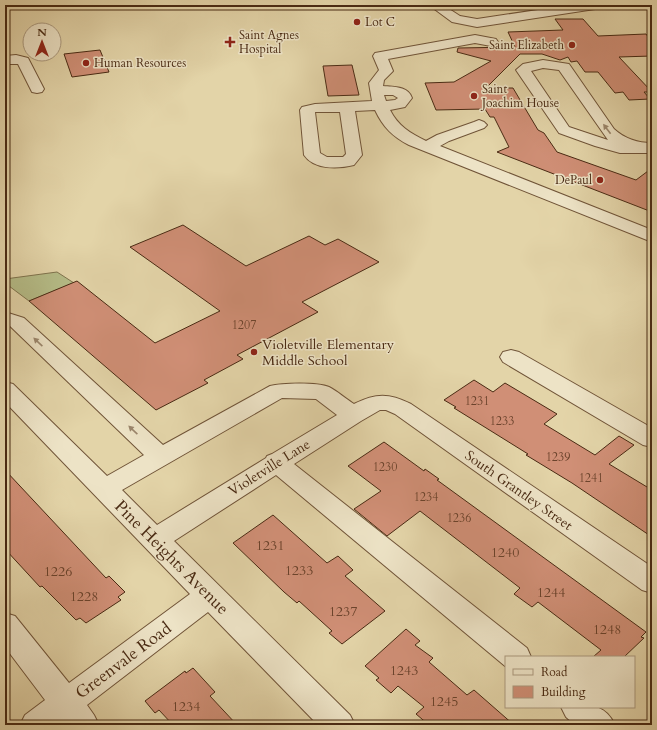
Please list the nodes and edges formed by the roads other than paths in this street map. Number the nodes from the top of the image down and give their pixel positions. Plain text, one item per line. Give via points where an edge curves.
1 (434, 5) edge
2 (595, 5) edge
3 (472, 52) dead end
4 (5, 60) edge
5 (37, 89) dead end
6 (377, 90) junction
7 (381, 106) junction
8 (347, 107) dead end
9 (479, 125) dead end
10 (427, 147) junction
11 (646, 148) edge
12 (652, 236) edge
13 (5, 318) edge
14 (511, 357) dead end
15 (7, 394) edge
16 (385, 401) joint
17 (353, 415) junction
18 (652, 439) edge
19 (161, 457) junction
20 (276, 462) junction
21 (104, 489) junction
22 (155, 540) junction
23 (652, 582) edge
24 (210, 595) junction
25 (5, 625) edge
26 (515, 656) edge
27 (578, 708) edge
28 (74, 714) edge
29 (36, 725) edge
30 (339, 725) edge
31 (599, 725) edge

1 - 2 street via 456,19 476,23
3 - 6 street via 496,39 475,39 380,56 392,69 379,76 376,82
4 - 5 street via 24,61
6 - 7 street
6 - 7 street via 396,91 405,98 400,104
7 - 8 street
7 - 10 street via 395,130
9 - 10 street via 443,138
10 - 12 street
11 -> 11 street via 616,140 564,68 550,64 529,66 523,70 564,130 559,136 561,142 593,154 610,153 620,148
19 -> 13 street via 17,322
14 - 18 street
15 - 21 street, Pine Heights Avenue
16 - 17 street, Violetville Lane
16 - 23 street, South Grantley Street via 402,409
17 - 19 street via 321,392 278,390
17 - 20 street, Violetville Lane
19 - 21 street
20 - 22 street, Violetville Lane
20 - 26 street
21 - 22 street, Pine Heights Avenue
22 - 24 street, Pine Heights Avenue
24 - 28 street, Greenvale Road
24 - 30 street, Pine Heights Avenue
25 - 28 street
27 - 31 street
28 - 29 street, Greenvale Road

